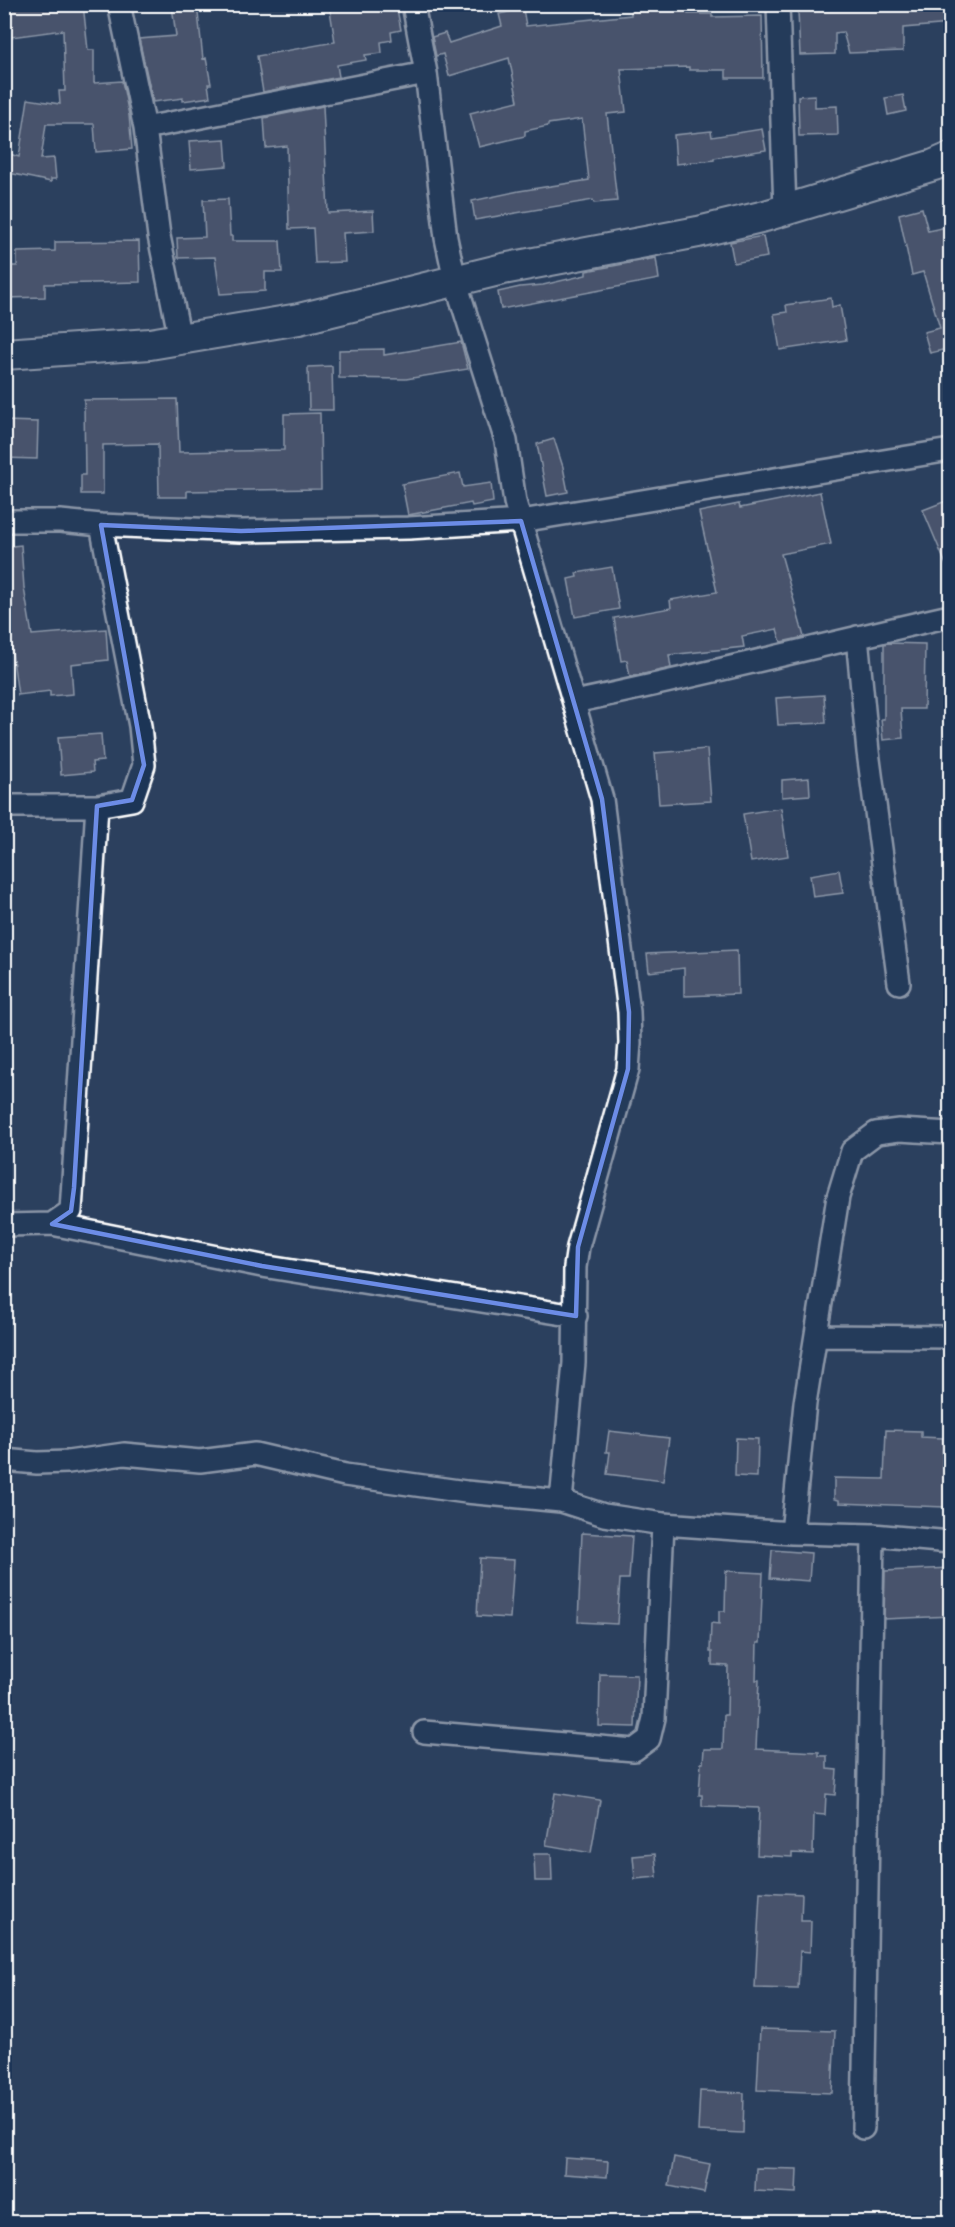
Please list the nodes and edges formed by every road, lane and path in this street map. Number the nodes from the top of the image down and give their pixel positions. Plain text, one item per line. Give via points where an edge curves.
1 (119, 4) edge
2 (413, 4) edge
3 (778, 4) edge
4 (426, 73) junction
5 (145, 128) junction
6 (951, 158) edge
7 (785, 210) junction
8 (455, 280) junction
9 (180, 339) junction
10 (4, 354) edge
11 (951, 450) edge
12 (4, 521) edge
13 (521, 521) junction
14 (101, 525) junction
15 (951, 616) edge
16 (857, 637) junction
17 (574, 702) junction
18 (4, 806) edge
19 (97, 806) junction
20 (899, 982) dead end
21 (951, 1133) edge
22 (52, 1224) junction
23 (4, 1225) edge
24 (576, 1316) junction
25 (816, 1336) junction
26 (951, 1337) edge
27 (4, 1460) edge
28 (561, 1501) junction
29 (663, 1524) junction
30 (792, 1533) junction
31 (873, 1535) junction
32 (951, 1542) edge
33 (424, 1732) dead end
34 (863, 2128) dead end

1 - 5 street
2 - 4 street
3 - 7 street
4 - 5 street
4 - 8 street via 446,238
5 - 9 street via 159,236
6 - 7 street
7 - 8 street via 698,232
8 - 9 street via 299,319
8 - 13 street via 506,441 511,484
9 - 10 street
11 - 13 street
12 - 14 street
13 - 14 street via 241,531
13 - 17 street
14 - 19 street via 144,765 132,800
15 - 16 street
16 - 17 street
16 - 20 street
17 - 24 street via 602,799 630,1042 628,1069 578,1246
18 - 19 street
19 - 22 street via 74,1188 71,1211
21 - 25 street via 876,1133 852,1151 838,1197
22 - 23 street
22 - 24 street via 262,1266
24 - 28 street
25 - 26 street
25 - 30 street
27 - 28 street via 68,1462 124,1454 200,1461 255,1454 345,1475
28 - 29 street via 604,1515
29 - 30 street
29 - 33 street via 654,1718 649,1739 634,1750
30 - 31 street
31 - 32 street
31 - 34 street

